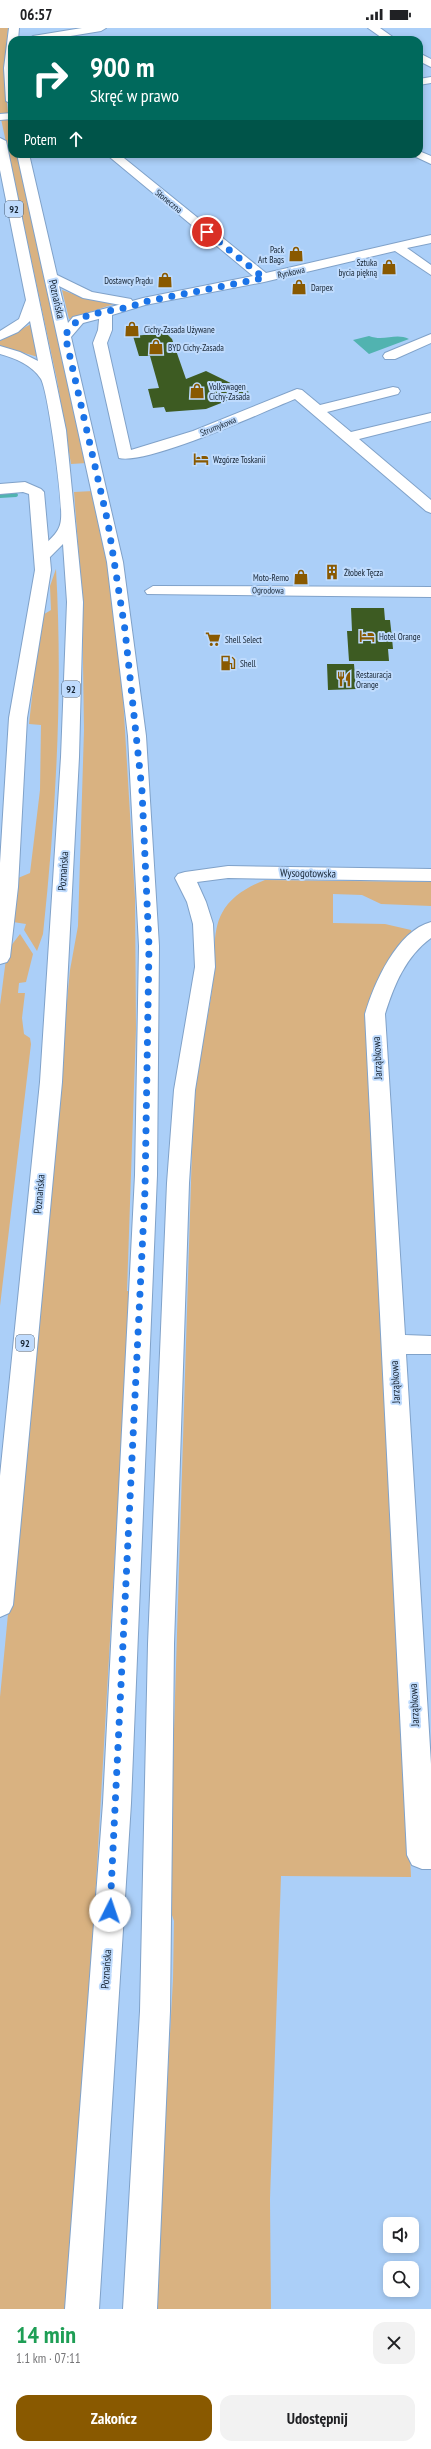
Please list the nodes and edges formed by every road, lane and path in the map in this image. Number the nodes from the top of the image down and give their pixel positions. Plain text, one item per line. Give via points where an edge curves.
1 (101, 28) edge
2 (395, 29) dead end
3 (376, 30) edge
4 (52, 36) edge
5 (386, 36) edge
6 (0, 141) edge
7 (24, 158) edge
8 (117, 158) edge
9 (431, 239) edge
10 (398, 247) junction
11 (431, 271) edge
12 (52, 278) junction
13 (264, 278) junction
14 (33, 296) junction
15 (126, 302) junction
16 (143, 302) junction
17 (105, 313) junction
18 (65, 335) junction
19 (0, 336) edge
20 (431, 338) edge
21 (0, 350) edge
22 (390, 356) dead end
23 (51, 384) junction
24 (393, 391) dead end
25 (312, 405) junction
26 (431, 417) edge
27 (349, 437) junction
28 (0, 489) edge
29 (431, 508) edge
30 (70, 519) junction
31 (43, 556) junction
32 (153, 591) dead end
33 (431, 592) edge
34 (431, 875) edge
35 (431, 928) edge
36 (0, 957) edge
37 (393, 1344) junction
38 (431, 1345) edge
39 (0, 1605) edge
40 (427, 1855) edge
41 (82, 2309) edge
42 (140, 2309) edge

1 - 4 main road
2 - 3 main road
3 - 5 main road
6 - 14 main road, Poznańska / 92
7 - 12 main road, Poznańska / 92
8 - 13 main road, Słoneczna
9 - 10 main road, Rynkowa
10 - 11 main road
10 - 13 main road, Rynkowa
12 - 15 main road via 88,295
12 - 18 main road, Poznańska / 92
13 - 16 main road, Rynkowa
14 - 19 main road via 31,312 27,319
14 - 23 main road, Poznańska / 92
15 - 16 main road
15 - 17 main road via 109,308
16 - 17 main road, Rynkowa
17 - 18 main road via 78,320
17 - 25 main road, Strumykowa via 105,330 100,343 123,440 124,455 140,453 198,434 297,393
18 - 41 main road, Poznańska / 92 via 108,523 125,630 142,791 150,1011 145,1190 117,1803
20 - 22 main road
21 - 23 main road via 34,363
23 - 30 main road, Poznańska / 92 via 61,438
24 - 25 main road
25 - 27 main road
26 - 27 main road
27 - 29 main road
28 - 31 main road via 30,488 36,495
30 - 31 main road via 63,536
30 - 39 main road, Poznańska / 92 via 75,602 70,757 51,1082
31 - 36 main road via 44,570 18,718 8,887
32 - 33 main road, Ogrodowa
34 - 42 main road, Wysogotowska via 228,872 185,878 196,898 203,919 206,942 203,997 189,1058 180,1154 161,1644 155,2011
35 - 37 main road, Jarząbkowa via 414,942 389,975 375,1014
37 - 38 main road
37 - 40 main road, Jarząbkowa

